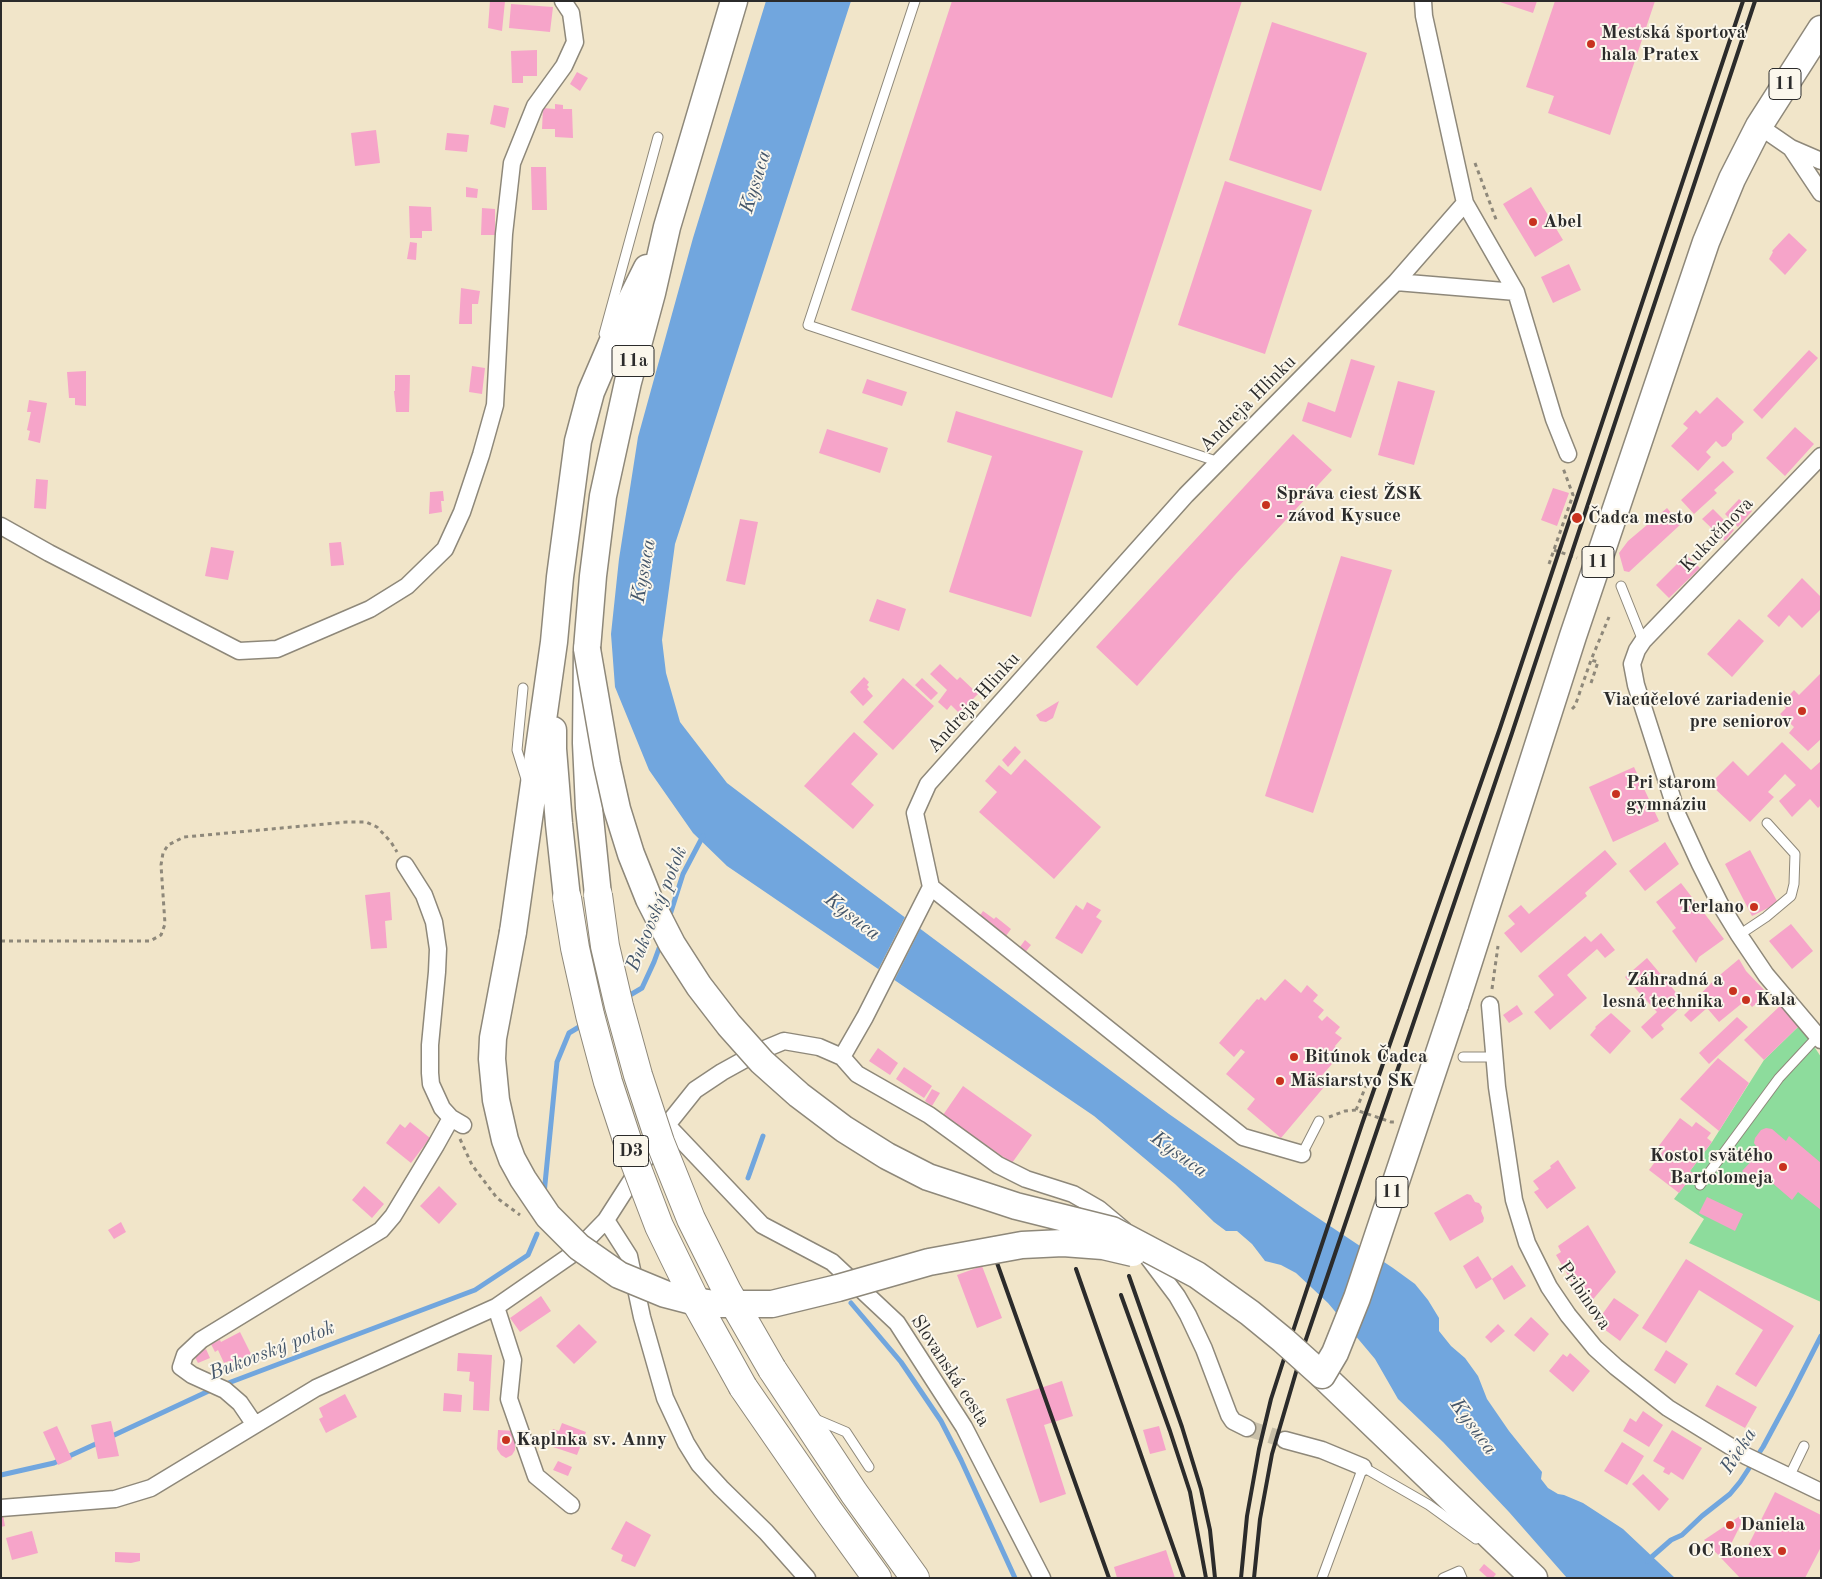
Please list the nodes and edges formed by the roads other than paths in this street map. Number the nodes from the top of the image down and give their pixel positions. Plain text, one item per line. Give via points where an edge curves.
1 (563, 1) edge
2 (734, 1) edge
3 (916, 1) edge
4 (1423, 1) edge
5 (1821, 29) edge
6 (1759, 126) junction
7 (658, 137) dead end
8 (1791, 148) junction
9 (1821, 161) edge
10 (1821, 193) edge
11 (1465, 203) junction
12 (667, 227) junction
13 (1396, 282) junction
14 (1516, 292) junction
15 (578, 441) junction
16 (1821, 456) edge
17 (1565, 461) road end
18 (1219, 462) junction
19 (1, 526) edge
20 (1621, 586) dead end
21 (1643, 641) junction
22 (554, 642) junction
23 (587, 649) junction
24 (523, 688) dead end
25 (531, 793) junction
26 (1767, 823) dead end
27 (405, 865) road end
28 (931, 887) junction
29 (598, 895) joint
30 (567, 898) joint
31 (1739, 935) junction
32 (1490, 1006) dead end
33 (1819, 1038) edge
34 (842, 1057) junction
35 (1463, 1057) dead end
36 (1494, 1058) junction
37 (1319, 1120) road end
38 (667, 1125) junction
39 (1302, 1154) joint
40 (1700, 1185) dead end
41 (606, 1220) junction
42 (1171, 1261) junction
43 (496, 1307) junction
44 (1322, 1375) junction
45 (799, 1412) junction
46 (255, 1425) junction
47 (1247, 1428) tunnel mouth
48 (1285, 1440) tunnel mouth
49 (1804, 1446) dead end
50 (870, 1467) dead end
51 (1363, 1467) junction
52 (1789, 1476) junction
53 (1821, 1492) edge
54 (571, 1505) dead end
55 (1, 1508) edge
56 (1486, 1546) dead end
57 (1328, 1564) junction
58 (807, 1578) edge
59 (877, 1578) edge
60 (915, 1578) edge
61 (1042, 1578) edge
62 (1322, 1578) edge
63 (1331, 1578) edge
64 (1443, 1578) edge
65 (1462, 1578) edge
66 (1534, 1578) edge

1 - 19 street via 571,13 575,42 564,66 535,106 512,163 504,234 494,405 484,446 462,512 445,549 407,586 370,609 277,649 239,651
2 - 12 main road, 11a
3 - 18 lane via 808,325
4 - 11 street
5 - 6 main road, 11
6 - 8 street
6 - 44 main road, 11, bridge via 1732,179 1706,242 1354,1305 1335,1353
7 - 15 lane via 611,302
8 - 9 street
8 - 10 street
11 - 13 street, Andreja Hlinku
11 - 14 street
12 - 15 main road, 11a via 627,308 592,392
12 - 23 main road, 11a via 628,382 604,496
13 - 14 street
13 - 18 street, Andreja Hlinku
14 - 17 street
15 - 22 main road, 11a
16 - 21 street, Kukučínova
18 - 28 street, Andreja Hlinku via 928,784 915,813
20 - 21 lane
21 - 31 street via 1634,657 1633,671 1663,771 1678,816 1700,864
22 - 25 main road
22 - 30 main road, D3 via 552,748
23 - 29 main road, D3, bridge via 586,743
23 - 42 main road, bridge via 617,809 649,899 699,986 762,1062 799,1096 844,1129 886,1156 928,1177 1016,1206 1112,1230
24 - 25 lane via 517,750
25 - 42 main road, bridge via 513,932 496,1018 492,1059 496,1100 505,1140 523,1179 548,1216 579,1248 619,1275 665,1294 715,1304 762,1304 795,1299 929,1262 1022,1245 1103,1246
26 - 31 lane via 1796,854 1791,896
27 - 46 street via 424,895 434,922 438,949 430,1073 442,1108 457,1122 381,1230 201,1340 185,1355 181,1367 225,1390 240,1403
28 - 34 street
28 - 39 street via 1243,1137
29 - 45 highway, D3, bridge via 605,946 619,1006 660,1142 722,1282
30 - 59 highway, D3, bridge via 575,948 608,1082 659,1226 698,1306 744,1387
31 - 33 street via 1766,975
32 - 36 street, Pribinova
33 - 40 lane via 1779,1078
34 - 38 street via 819,1048 784,1041 760,1051 695,1090
34 - 47 street via 857,1074 929,1115 998,1165 1026,1179 1073,1194 1113,1219 1135,1241 1177,1296 1204,1349 1229,1415
35 - 36 lane
36 - 52 street, Pribinova via 1514,1200 1527,1243 1549,1287 1580,1331 1616,1367 1668,1408 1746,1456
37 - 39 lane
38 - 41 street
38 - 61 street, Slovanská cesta via 762,1225 832,1262 897,1323 964,1427
41 - 43 street via 574,1253
41 - 58 street via 629,1256 665,1398 686,1443 699,1464
42 - 44 main road, bridge via 1224,1293
43 - 46 street via 316,1388
43 - 54 street via 513,1360 509,1399 536,1476
44 - 66 main road
45 - 50 lane via 846,1432
45 - 60 highway, D3
46 - 55 street via 151,1488 115,1499
48 - 51 street via 1322,1450
49 - 52 lane
51 - 56 lane via 1429,1505
51 - 57 lane
52 - 53 street, Pribinova
57 - 62 lane
57 - 63 lane
64 - 65 lane via 1459,1571

